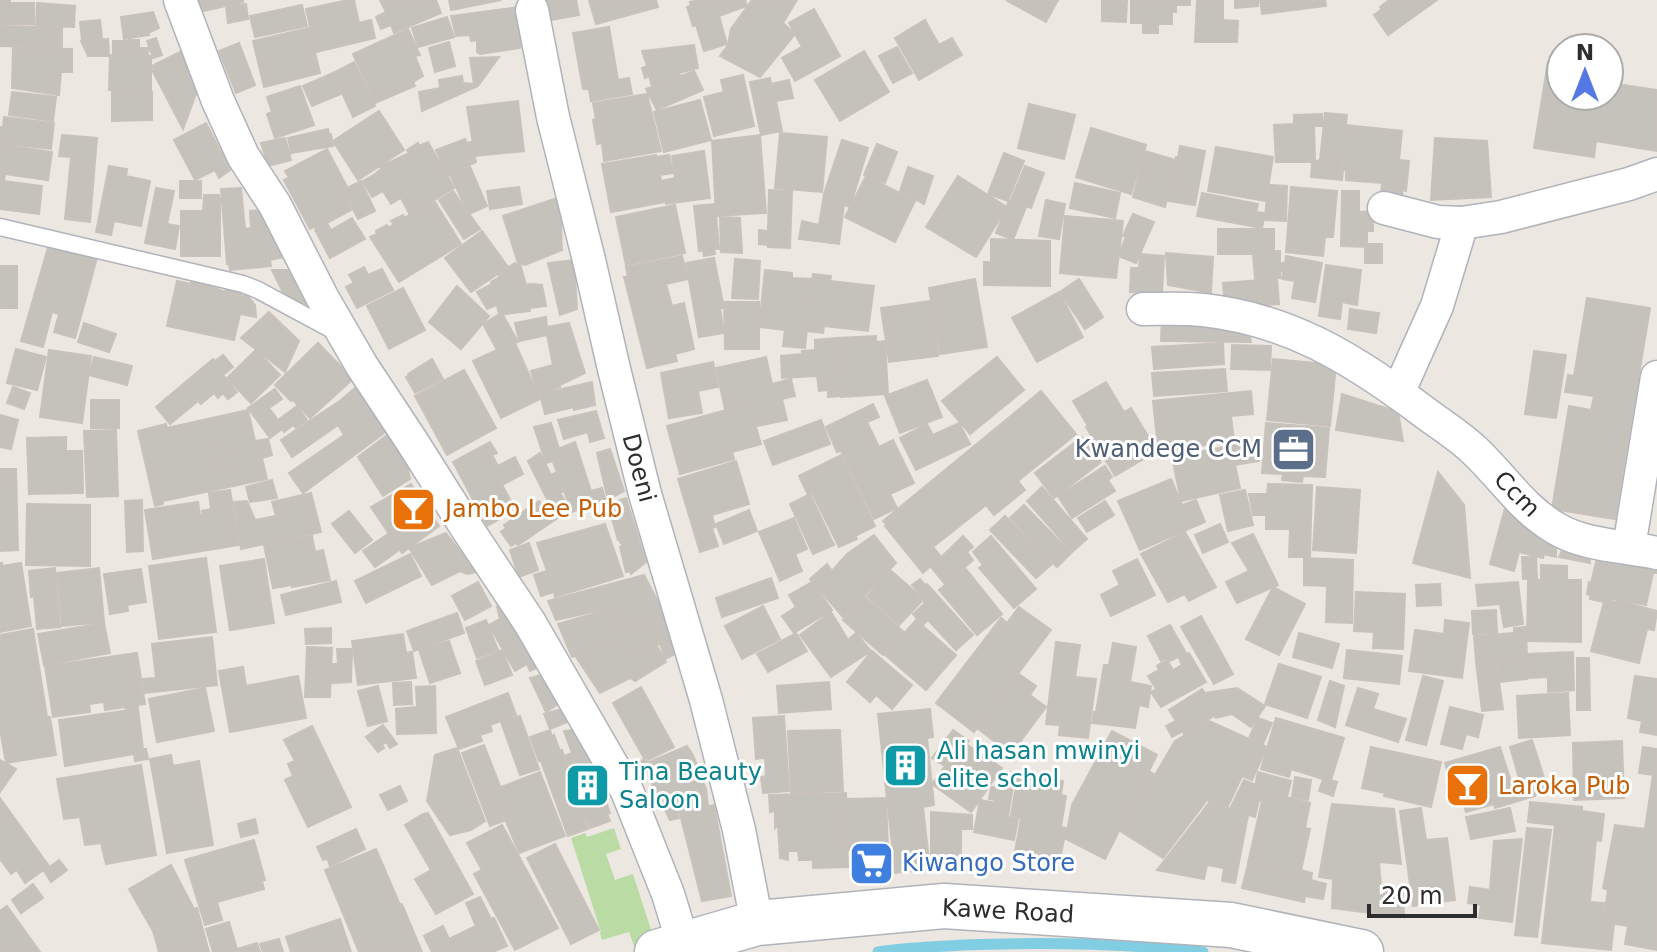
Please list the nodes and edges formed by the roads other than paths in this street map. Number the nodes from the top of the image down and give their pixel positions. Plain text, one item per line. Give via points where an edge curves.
1 (180, 0) edge
2 (532, 10) dead end
3 (1657, 174) edge
4 (1384, 208) dead end
5 (1462, 223) junction
6 (0, 227) edge
7 (1143, 309) dead end
8 (345, 336) junction
9 (1657, 377) edge
10 (1398, 393) junction
11 (1643, 550) edge
12 (757, 923) junction
13 (670, 948) edge
14 (1361, 952) edge

1 - 8 street via 243,156
2 - 12 street, Doeni via 614,369 706,700
3 - 5 street
4 - 5 street
5 - 10 street via 1437,306
6 - 8 lane via 243,284
7 - 10 street, Ccm via 1203,310 1300,334
8 - 13 street via 530,623 627,791 668,894
9 - 11 street
10 - 11 street, Ccm via 1472,448 1532,512 1559,531
12 - 13 main road, Kawe Road
12 - 14 main road, Kawe Road via 944,906 1231,925

